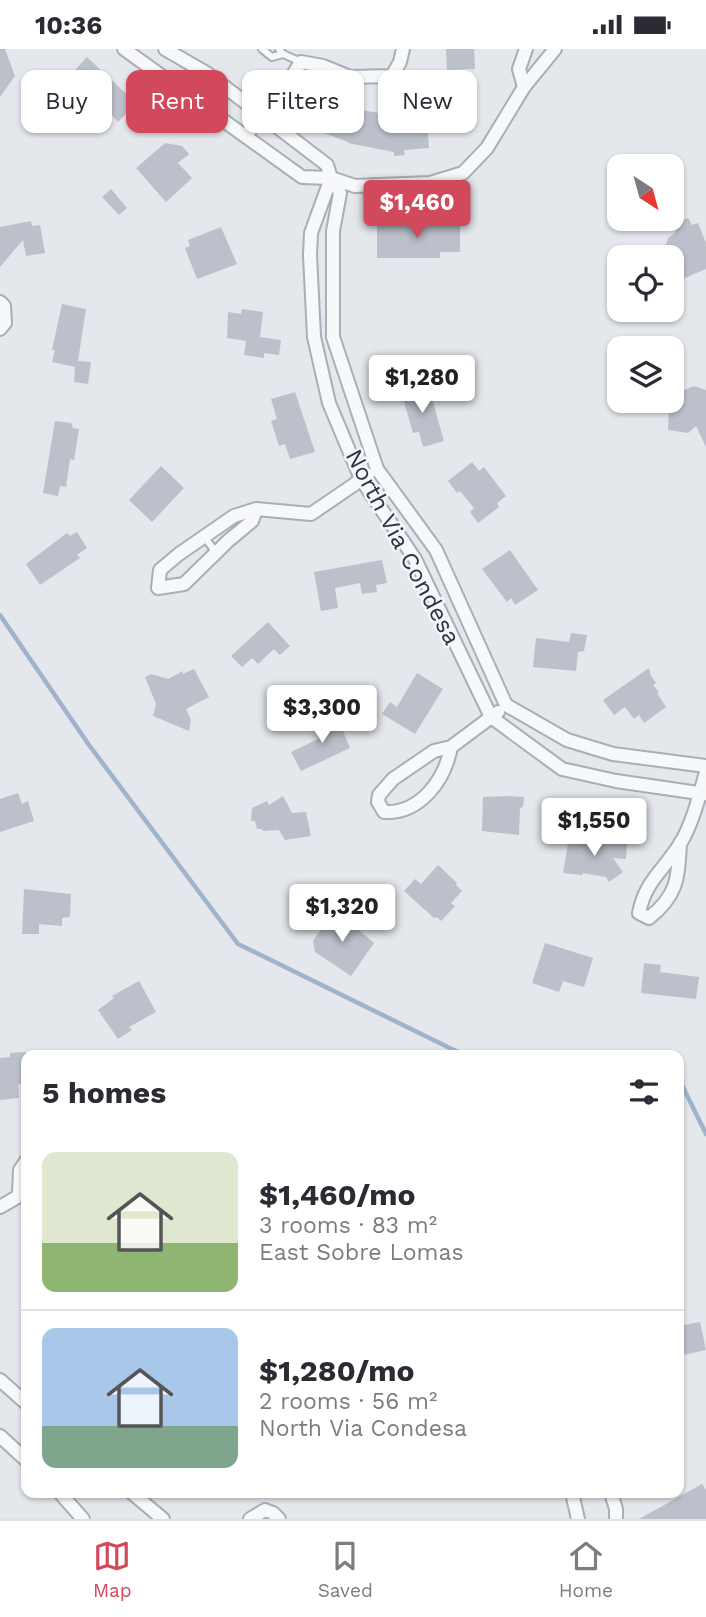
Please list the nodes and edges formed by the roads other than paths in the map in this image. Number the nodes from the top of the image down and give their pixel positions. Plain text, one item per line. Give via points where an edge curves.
1 (124, 49) edge
2 (165, 49) edge
3 (262, 49) edge
4 (403, 49) edge
5 (526, 49) edge
6 (555, 49) edge
7 (281, 51) edge
8 (300, 62) junction
9 (295, 70) edge
10 (524, 87) junction
11 (242, 100) edge
12 (249, 133) edge
13 (286, 133) edge
14 (246, 137) junction
15 (331, 178) junction
16 (0, 302) edge
17 (0, 329) edge
18 (377, 469) junction
19 (361, 479) junction
20 (256, 509) junction
21 (204, 536) junction
22 (216, 553) junction
23 (506, 705) junction
24 (491, 717) junction
25 (451, 747) junction
26 (706, 766) edge
27 (706, 772) edge
28 (703, 793) edge
29 (680, 843) junction
30 (21, 1194) edge
31 (0, 1207) edge
32 (0, 1380) edge
33 (21, 1399) edge
34 (0, 1436) edge
35 (21, 1455) edge
36 (64, 1498) edge
37 (138, 1498) edge
38 (573, 1498) edge
39 (613, 1498) edge
40 (83, 1519) edge
41 (163, 1519) edge
42 (250, 1519) edge
43 (279, 1519) edge
44 (578, 1519) edge
45 (616, 1519) edge

1 - 14 street
2 - 11 street
3 - 7 lane via 272,57
4 - 8 street via 392,76 378,78 350,77
5 - 10 street via 519,69
6 - 10 street
7 - 8 lane
8 - 9 street
10 - 15 street via 487,148 463,173 430,183 355,186
12 - 14 street
13 - 15 street via 327,165
14 - 15 street via 302,177
15 - 18 street, North Via Condesa via 340,193 332,231 333,337
15 - 19 street, North Via Condesa via 311,233 314,337 329,403
16 - 17 street via 5,323
18 - 19 street
18 - 23 street, North Via Condesa via 436,550
19 - 20 street via 311,514
19 - 24 street, North Via Condesa via 415,559
20 - 21 street via 234,516
20 - 22 street via 252,521
21 - 22 lane
21 - 22 street via 160,570 158,588 184,584
23 - 24 street
23 - 26 street via 567,740 613,754
24 - 25 street
24 - 28 street, North Via Condesa via 562,769
25 - 25 street via 434,751 393,779 379,795 384,812 398,813 421,800 437,784
27 - 28 street
28 - 29 street
29 - 29 street via 642,895 639,913 649,918 677,886
30 - 31 street
32 - 33 street
34 - 35 street
36 - 40 street
37 - 41 street
38 - 44 street
39 - 45 street
42 - 43 street via 265,1510

